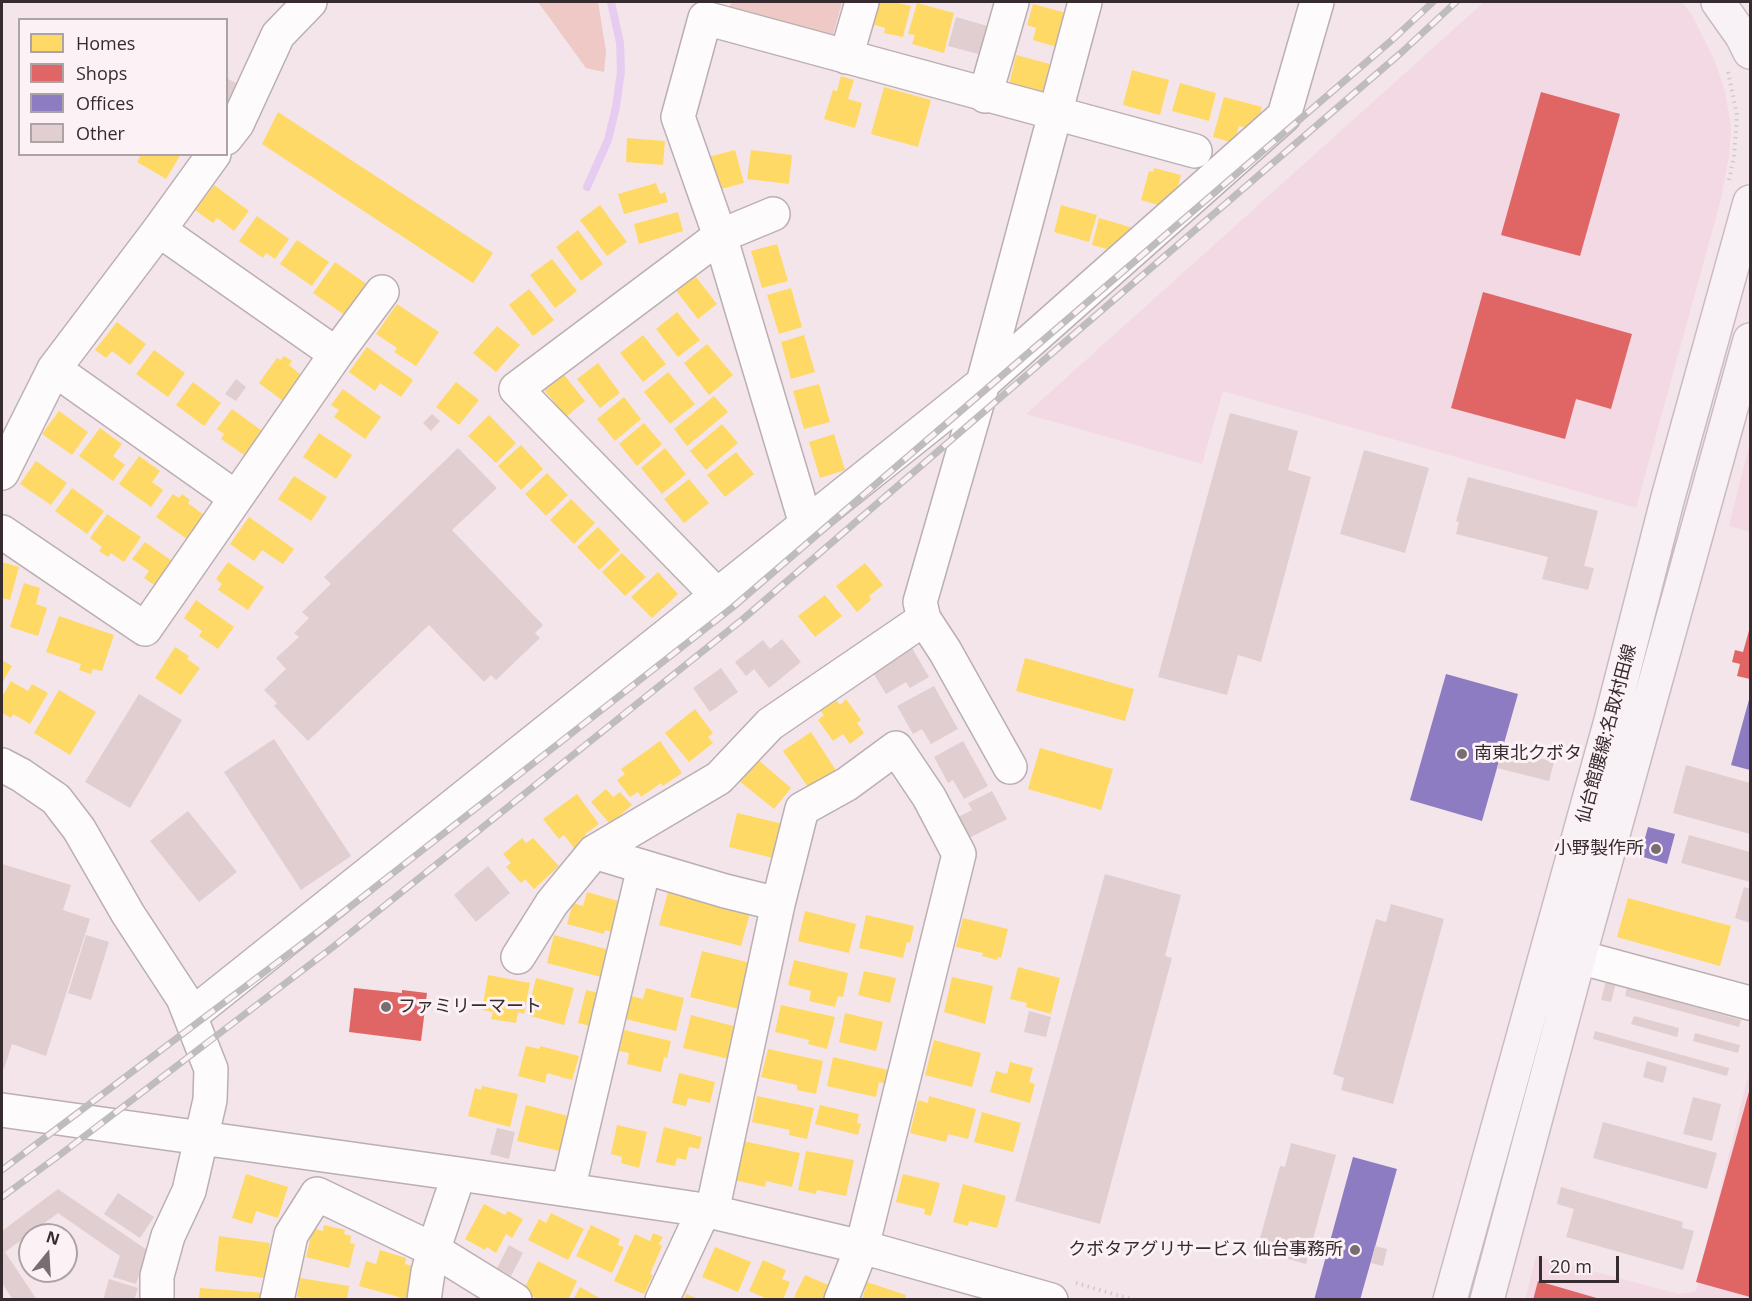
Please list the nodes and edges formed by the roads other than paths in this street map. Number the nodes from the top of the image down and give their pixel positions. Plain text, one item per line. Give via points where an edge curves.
1 (310, 2) edge
2 (862, 2) edge
3 (1012, 2) edge
4 (1085, 2) edge
5 (1317, 2) edge
6 (1718, 2) edge
7 (846, 57) junction
8 (1739, 60) edge
9 (985, 96) junction
10 (1055, 114) junction
11 (228, 135) edge
12 (1195, 151) dead end
13 (213, 156) edge
14 (1739, 196) edge
15 (773, 214) dead end
16 (159, 230) junction
17 (720, 236) junction
18 (382, 292) dead end
19 (1750, 340) edge
20 (336, 354) junction
21 (54, 369) junction
22 (983, 383) junction
23 (2, 473) edge
24 (235, 497) junction
25 (806, 524) junction
26 (2, 532) edge
27 (717, 595) junction
28 (924, 619) junction
29 (2, 765) edge
30 (1010, 767) dead end
31 (594, 852) junction
32 (644, 867) junction
33 (777, 904) junction
34 (518, 957) dead end
35 (1579, 957) junction
36 (1750, 1003) edge
37 (190, 1016) junction
38 (2, 1110) edge
39 (201, 1137) junction
40 (459, 1173) junction
41 (568, 1190) junction
42 (708, 1211) junction
43 (862, 1247) junction
44 (434, 1250) junction
45 (158, 1299) edge
46 (277, 1299) edge
47 (424, 1299) edge
48 (515, 1299) edge
49 (662, 1299) edge
50 (841, 1299) edge
51 (1051, 1299) edge
52 (1450, 1299) edge
53 (1487, 1299) edge

1 - 11 street via 278,35
2 - 7 street
3 - 9 street
4 - 10 street
5 - 22 street via 1284,116
6 - 8 main road via 1742,36
7 - 9 street
7 - 17 street via 705,18 678,117
9 - 10 street
10 - 12 street
10 - 22 street
13 - 16 street
14 - 52 main road, 仙台館腰線;名取村田線 via 1610,724
15 - 17 street
16 - 20 street
16 - 21 street
17 - 25 street
17 - 27 street via 516,389
18 - 20 street
19 - 35 main road, 仙台館腰線;名取村田線
20 - 24 street
21 - 23 street
21 - 24 street
22 - 25 street
22 - 28 street via 920,602
24 - 26 street via 145,629
25 - 27 street
27 - 37 street
28 - 30 street
28 - 31 street via 770,724 719,778
29 - 37 street via 56,799 79,829 183,998
31 - 32 street
31 - 34 street via 552,903
32 - 33 street
32 - 41 street
33 - 42 street
33 - 43 street via 802,809 847,784 896,748 929,796 959,854
35 - 36 street
35 - 53 main road, 仙台館腰線;名取村田線
37 - 39 street via 211,1069 210,1100
38 - 39 street
39 - 40 street
39 - 45 street via 189,1191 159,1266
40 - 41 street
40 - 44 street
41 - 42 street
42 - 43 street
42 - 49 street
43 - 50 street
43 - 51 street
44 - 46 street via 317,1194 291,1235
44 - 47 street
44 - 48 street

